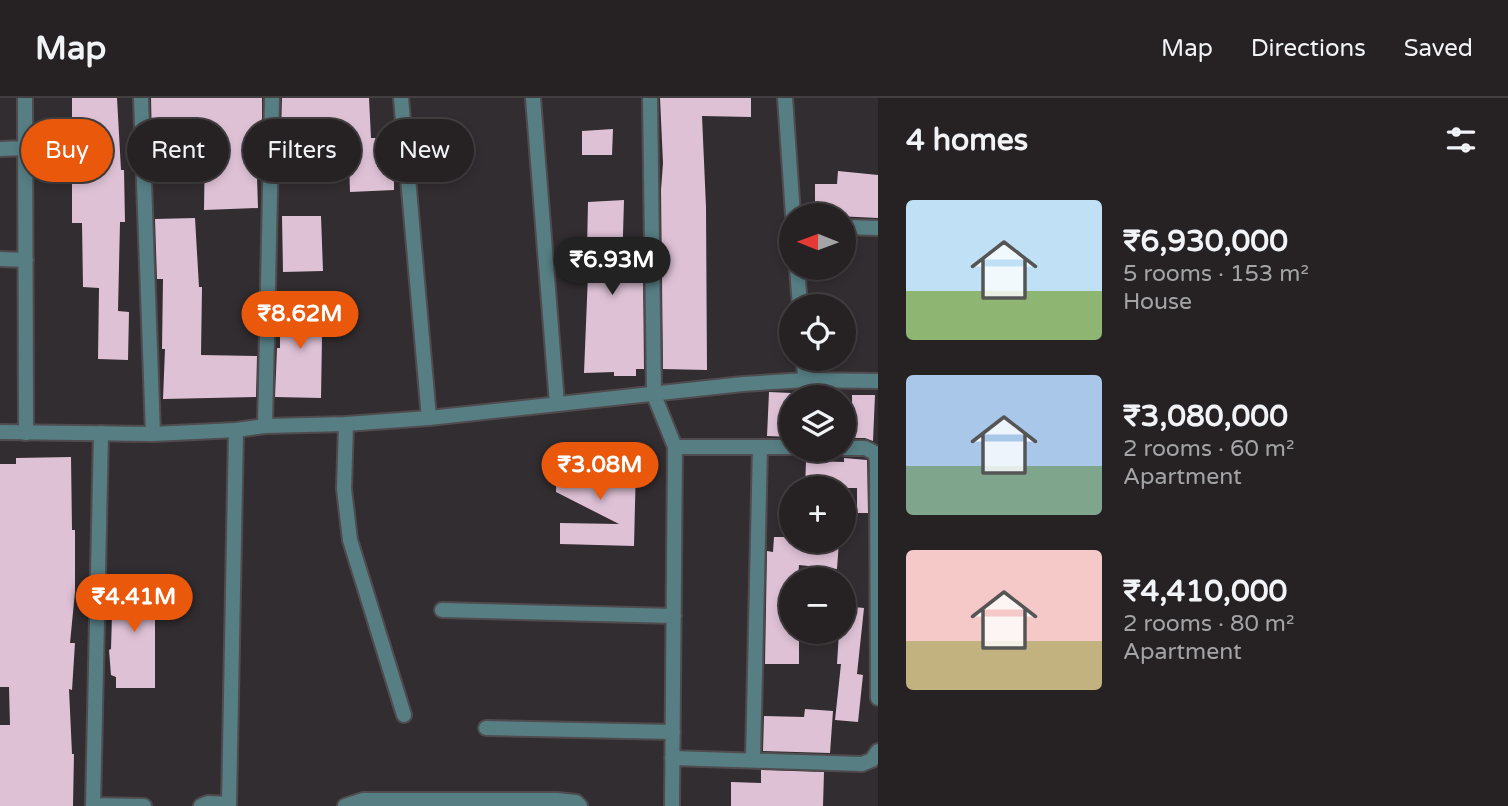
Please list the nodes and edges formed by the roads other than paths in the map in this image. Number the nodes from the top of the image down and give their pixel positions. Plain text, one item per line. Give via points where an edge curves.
1 (26, 98) edge
2 (141, 98) edge
3 (272, 98) edge
4 (401, 98) edge
5 (533, 98) edge
6 (650, 98) edge
7 (785, 98) edge
8 (26, 119) edge
9 (21, 148) edge
10 (0, 149) edge
11 (26, 182) edge
12 (792, 203) edge
13 (856, 228) edge
14 (878, 228) edge
15 (0, 259) edge
16 (26, 260) junction
17 (805, 371) edge
18 (805, 380) junction
19 (878, 381) edge
20 (654, 395) junction
21 (557, 404) junction
22 (429, 418) junction
23 (346, 424) junction
24 (265, 426) junction
25 (236, 430) junction
26 (0, 432) edge
27 (26, 433) junction
28 (101, 433) junction
29 (153, 434) junction
30 (675, 447) junction
31 (760, 447) junction
32 (779, 447) edge
33 (856, 448) edge
34 (442, 610) dead end
35 (674, 616) junction
36 (878, 698) edge
37 (404, 715) dead end
38 (486, 728) dead end
39 (673, 732) junction
40 (878, 751) edge
41 (672, 758) junction
42 (753, 760) junction
43 (93, 806) edge
44 (144, 806) edge
45 (201, 806) edge
46 (345, 806) edge
47 (580, 806) edge
48 (672, 806) edge

1 - 8 street
2 - 29 street
3 - 24 street
4 - 22 street
5 - 21 street
6 - 20 street
7 - 12 street
9 - 10 street
11 - 16 street
13 - 14 street
15 - 16 street
16 - 27 street
17 - 18 street
18 - 19 street
18 - 20 street
20 - 21 street
20 - 30 street
21 - 22 street
22 - 23 street
23 - 24 street
23 - 37 street via 344,488 350,540
24 - 25 street
25 - 29 street
25 - 45 street via 229,804
26 - 27 street
27 - 28 street
28 - 29 street
28 - 43 street
30 - 31 street
30 - 35 street
31 - 32 street
31 - 42 street
33 - 36 street via 875,453 877,461
34 - 35 street
35 - 39 street
38 - 39 street
39 - 41 street
40 - 42 street via 862,764
41 - 42 street
41 - 48 street
43 - 44 street
46 - 47 street via 363,800 557,800

